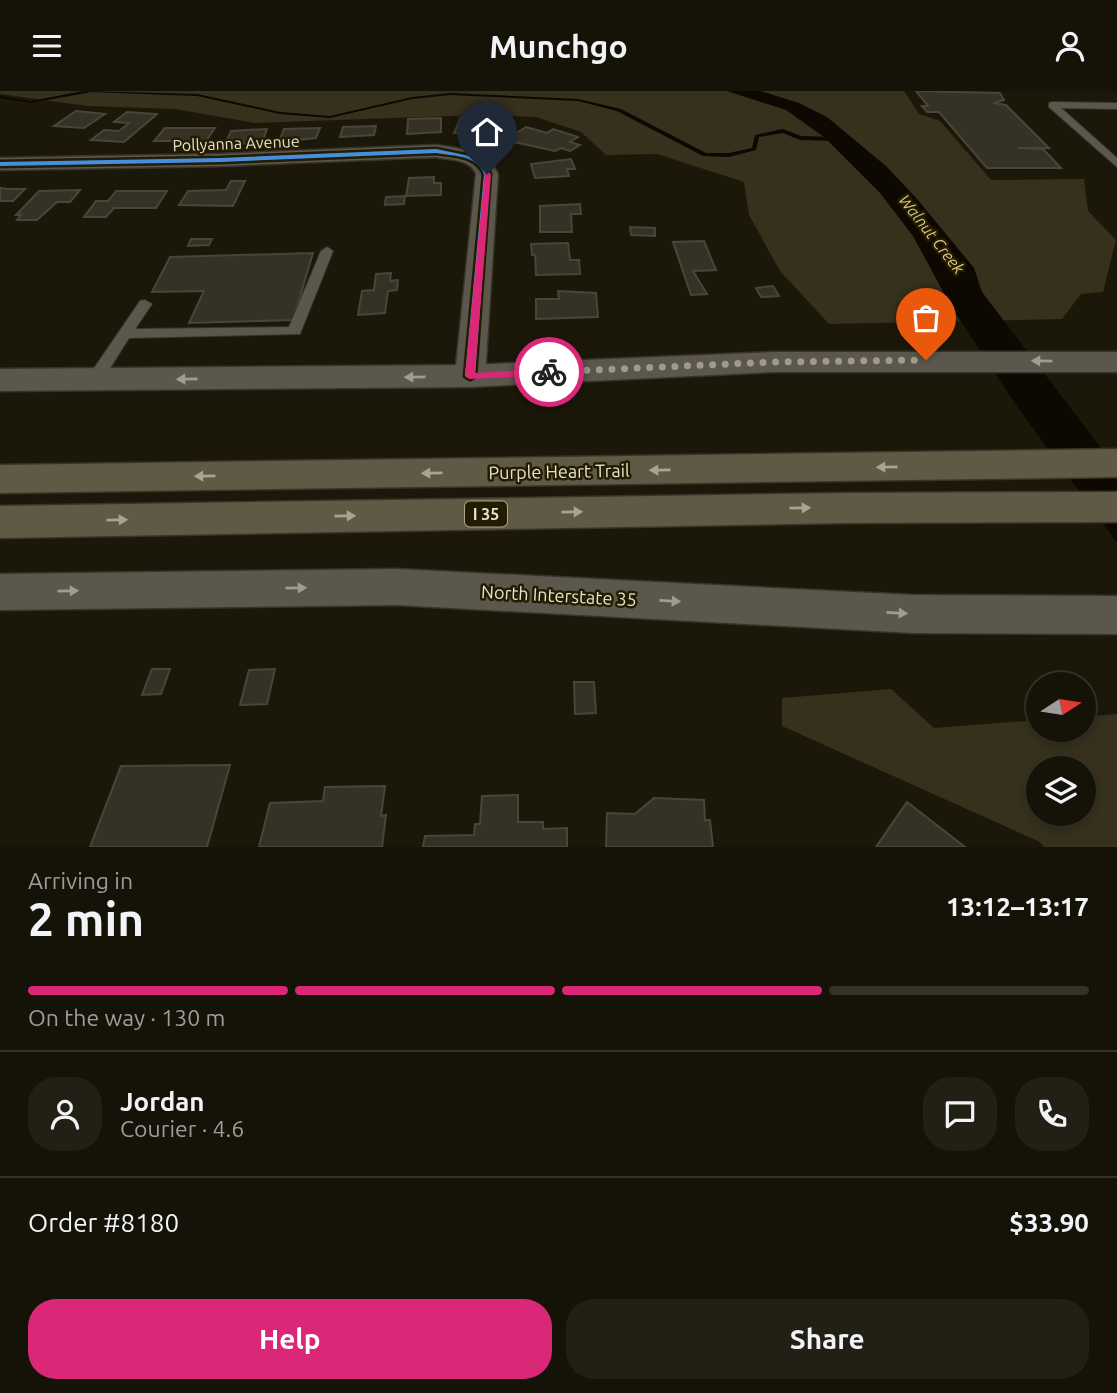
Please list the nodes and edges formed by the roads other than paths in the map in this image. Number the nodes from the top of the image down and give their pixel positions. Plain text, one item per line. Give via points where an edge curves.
1 (1117, 106) edge
2 (0, 144) edge
3 (0, 164) edge
4 (58, 164) junction
5 (1117, 165) edge
6 (327, 251) dead end
7 (145, 304) dead end
8 (125, 334) junction
9 (1114, 362) edge
10 (470, 376) junction
11 (0, 380) edge
12 (94, 380) junction
13 (1117, 463) edge
14 (0, 479) edge
15 (1117, 507) edge
16 (0, 521) edge
17 (0, 592) edge
18 (1117, 615) edge

1 - 5 lane via 1052,105
2 - 4 street
3 - 4 street, Pollyanna Avenue
4 - 10 street, Pollyanna Avenue via 436,151 473,158 483,164 487,174
6 - 8 lane via 295,331
7 - 8 lane
8 - 12 lane
9 -> 10 main road via 773,362
10 -> 12 main road
11 - 12 main road
13 -> 14 highway, Purple Heart Trail
16 -> 15 highway, I 35
17 -> 18 main road, North Interstate 35 via 397,587 913,614

